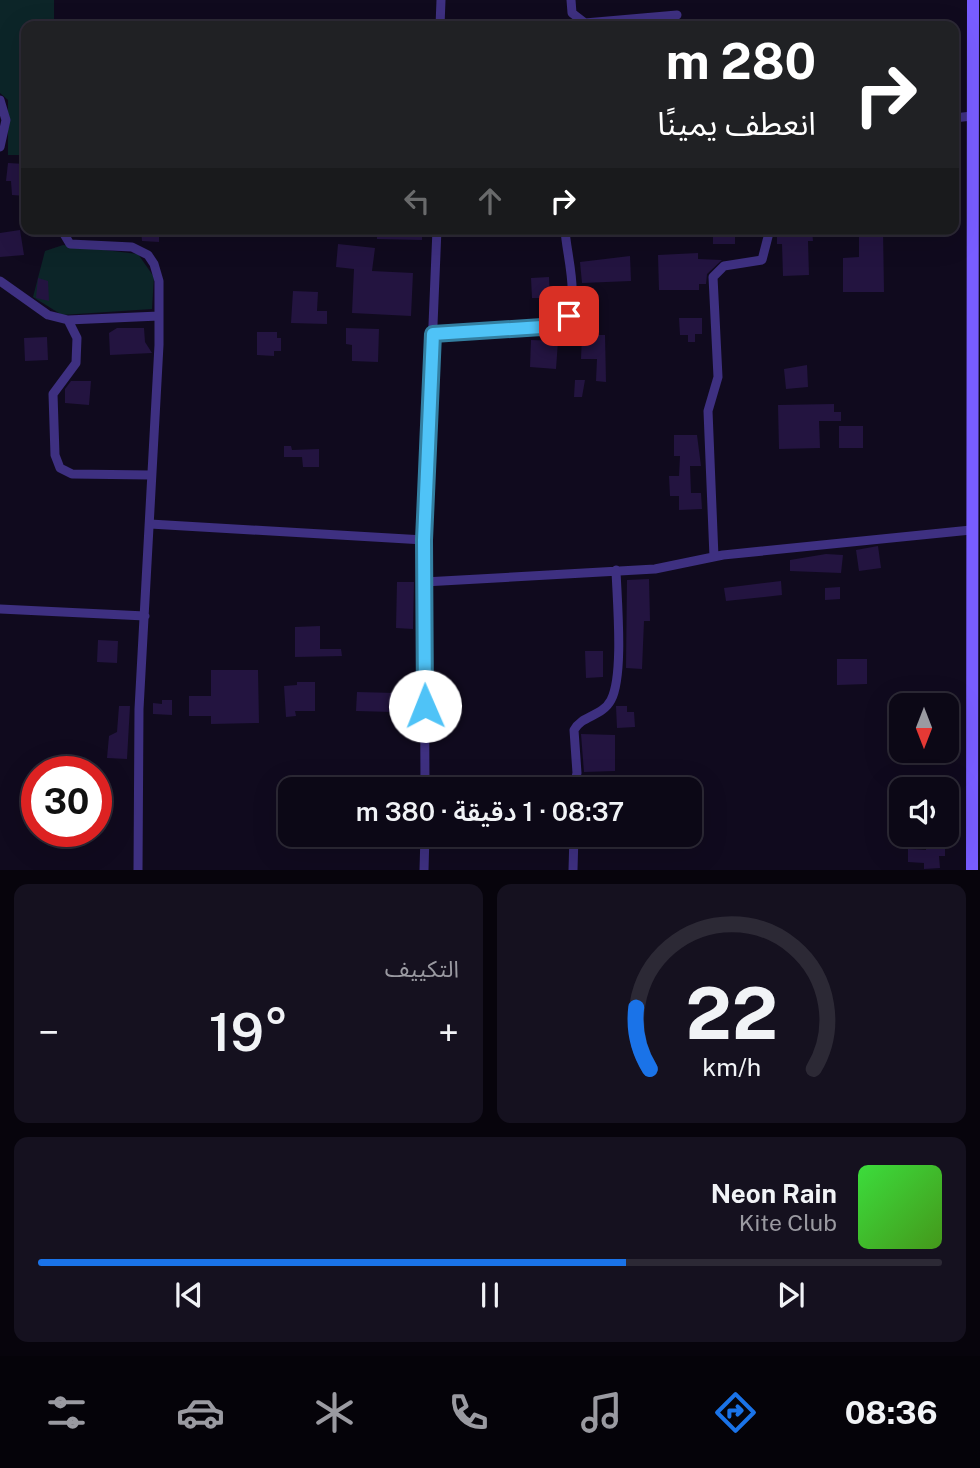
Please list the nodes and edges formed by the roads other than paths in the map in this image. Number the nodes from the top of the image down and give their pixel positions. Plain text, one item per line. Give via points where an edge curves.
1 (441, 0) edge
2 (570, 0) edge
3 (973, 0) edge
4 (677, 15) dead end
5 (440, 21) edge
6 (582, 21) edge
7 (608, 21) edge
8 (976, 34) edge
9 (0, 100) edge
10 (972, 116) junction
11 (959, 117) edge
12 (0, 147) edge
13 (65, 235) edge
14 (436, 235) edge
15 (566, 235) edge
16 (768, 235) edge
17 (0, 281) edge
18 (159, 316) junction
19 (68, 320) junction
20 (433, 334) junction
21 (150, 475) junction
22 (975, 508) edge
23 (150, 524) junction
24 (971, 530) junction
25 (424, 540) junction
26 (976, 554) edge
27 (714, 557) junction
28 (616, 570) junction
29 (424, 582) junction
30 (0, 609) edge
31 (145, 616) junction
32 (976, 704) edge
33 (425, 777) edge
34 (576, 777) edge
35 (425, 847) edge
36 (573, 847) edge
37 (138, 870) edge
38 (424, 870) edge
39 (573, 870) edge
40 (972, 870) edge

1 - 5 street
2 - 6 street via 572,13
3 - 8 street
4 - 7 street
8 - 10 street
9 - 12 street via 6,120
10 - 11 street
10 - 22 street
13 - 18 street via 70,244 132,247 148,255 159,281
14 - 20 street
15 - 20 street via 570,306 561,325
16 - 27 street via 762,260 724,266 713,277 718,377 708,411
17 - 19 street via 48,315
18 - 19 street
18 - 21 street
19 - 21 street via 77,338 76,363 53,394 55,455 60,468 72,474
20 - 25 street
21 - 23 street
22 - 24 street
23 - 25 street
23 - 31 street
24 - 26 street
24 - 27 street
25 - 29 street
26 - 32 street
27 - 28 street via 655,569
28 - 29 street
28 - 34 street via 616,684 604,711 578,723 574,730
29 - 33 street
30 - 31 street
31 - 37 street
32 - 40 street
35 - 38 street
36 - 39 street

